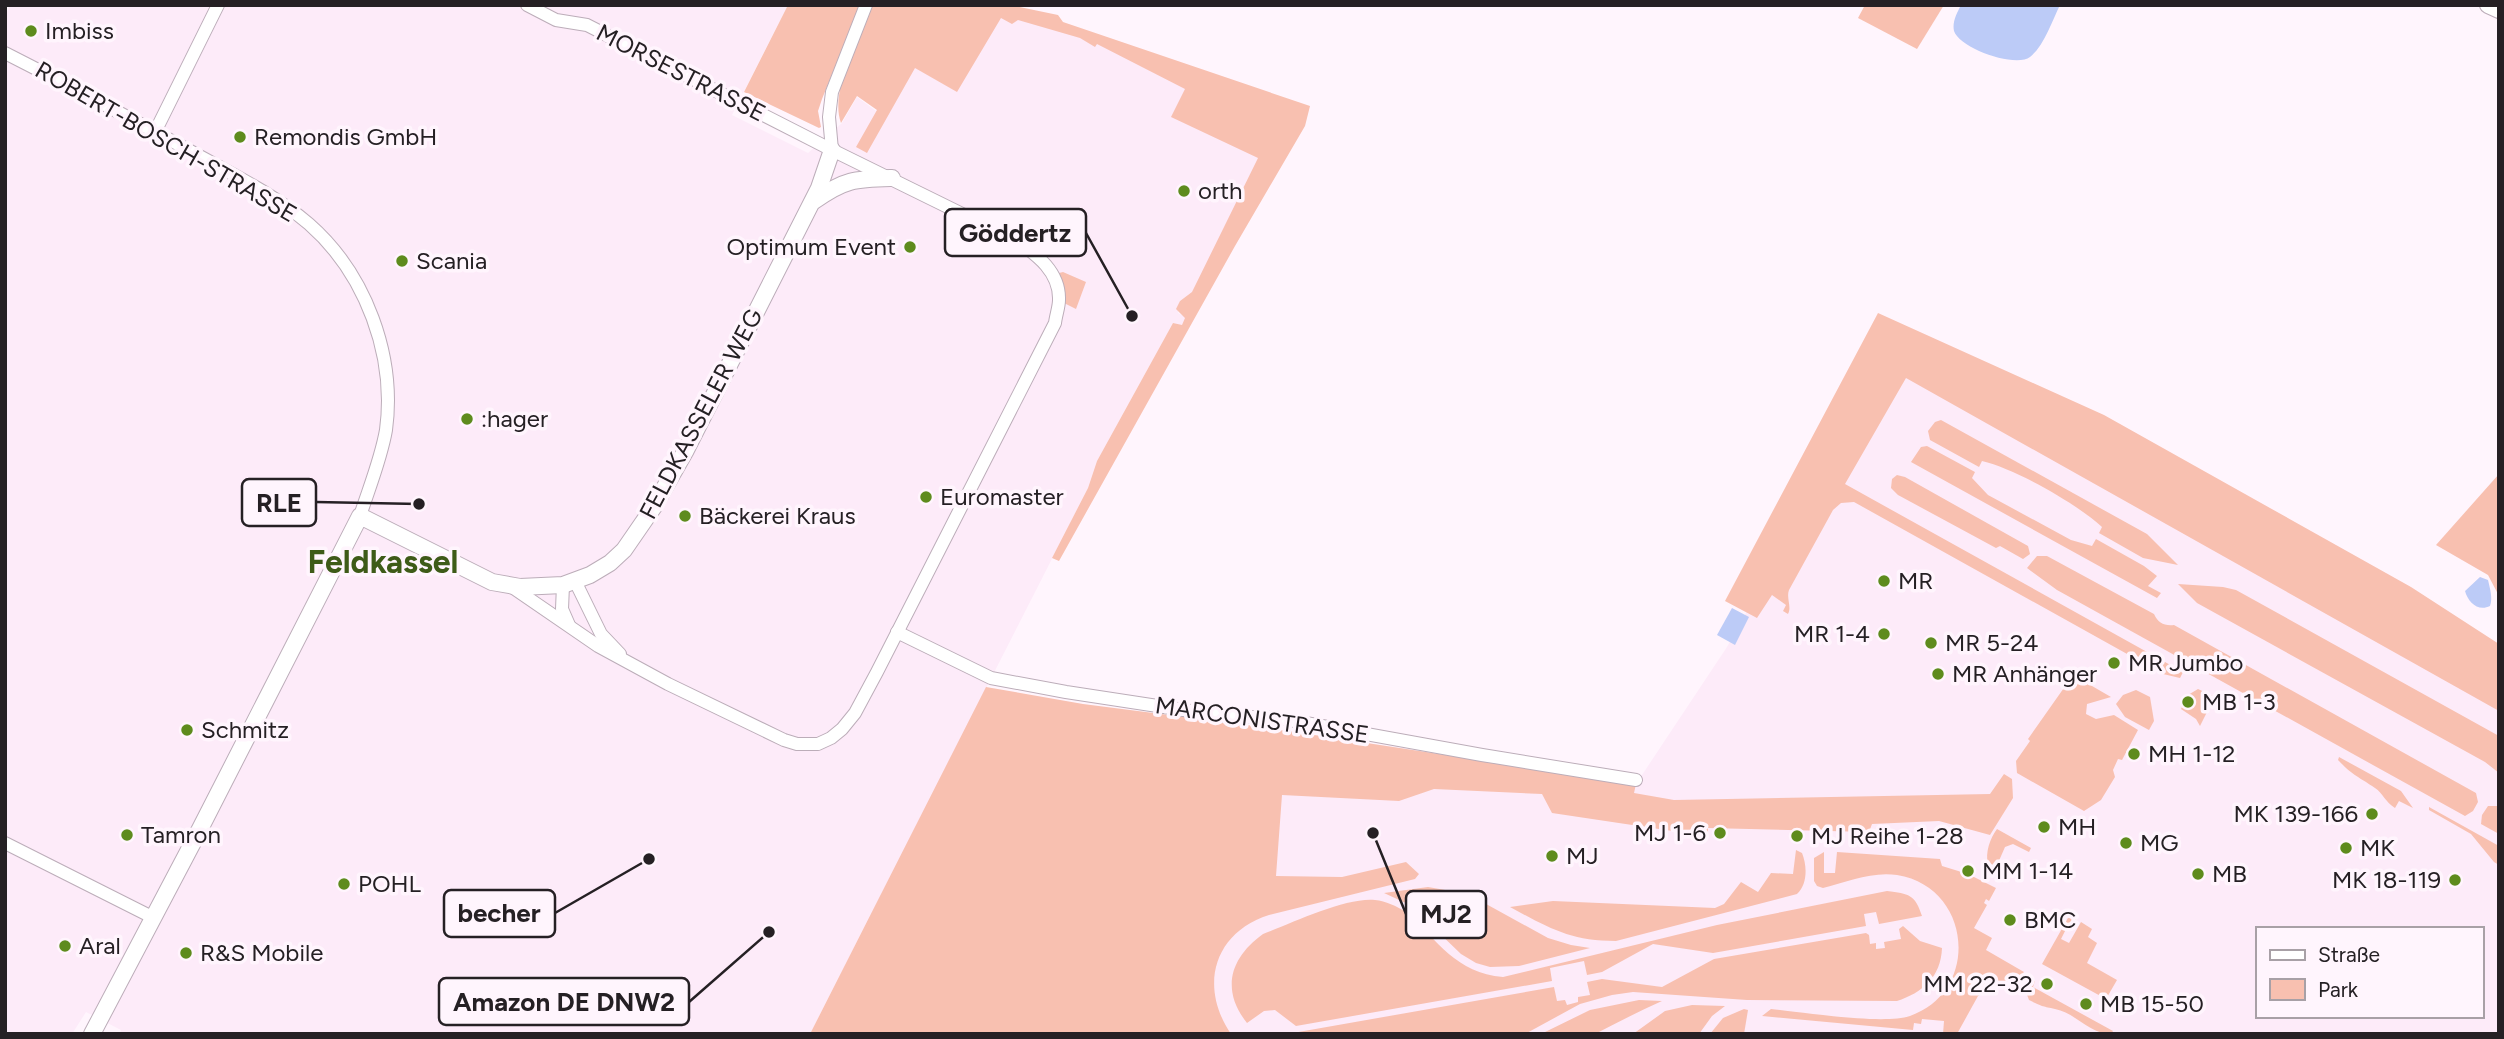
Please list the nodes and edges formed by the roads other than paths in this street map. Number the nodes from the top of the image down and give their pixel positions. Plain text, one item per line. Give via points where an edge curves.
1 (218, 5) edge
2 (527, 5) edge
3 (866, 5) edge
4 (2488, 5) edge
5 (2499, 10) edge
6 (5, 53) edge
7 (155, 132) junction
8 (832, 150) junction
9 (892, 178) junction
10 (812, 202) junction
11 (360, 516) junction
12 (569, 583) junction
13 (509, 585) junction
14 (570, 627) junction
15 (897, 632) junction
16 (627, 662) junction
17 (1636, 780) dead end
18 (5, 843) edge
19 (154, 918) junction
20 (92, 1034) edge

1 - 7 street
2 - 8 street, MORSESTRASSE via 556,20 587,25
3 - 8 street, FELDKASSELER WEG via 832,92
4 - 5 street
6 - 7 street, ROBERT-BOSCH-STRASSE
7 - 11 street, ROBERT-BOSCH-STRASSE via 274,198 310,225 357,283 378,334 388,410
8 - 9 street
8 - 10 street, FELDKASSELER WEG
9 - 10 street via 850,180
9 - 15 street via 1041,257 1060,299 1055,323
10 - 12 street, FELDKASSELER WEG via 653,508 610,563
11 - 13 street, FELDKASSELER WEG via 468,571
11 - 19 street, ROBERT-BOSCH-STRASSE
12 - 13 street, FELDKASSELER WEG
12 - 14 street via 562,609
12 - 16 street via 601,634
13 - 14 street
14 - 16 street
15 - 16 street via 855,713 831,738 818,744 784,740
15 - 17 street, MARCONISTRASSE via 990,678 1223,716 1278,718
18 - 19 street
19 - 20 street, ROBERT-BOSCH-STRASSE

